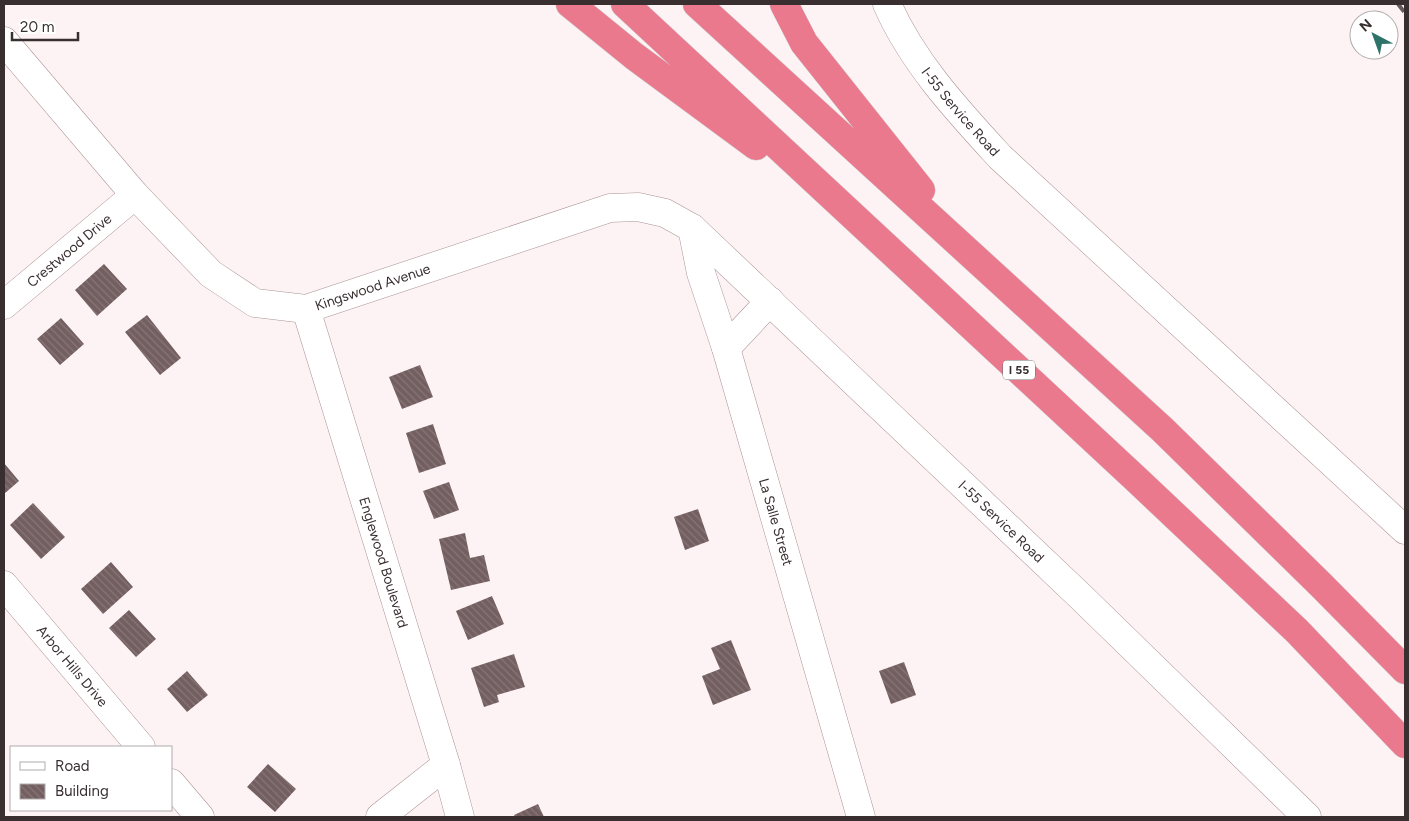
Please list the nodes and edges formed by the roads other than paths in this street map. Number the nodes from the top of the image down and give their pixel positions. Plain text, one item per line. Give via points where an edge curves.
1 (570, 4) edge
2 (625, 4) edge
3 (696, 4) edge
4 (784, 4) edge
5 (887, 4) edge
6 (4, 41) edge
7 (135, 194) junction
8 (860, 222) junction
9 (692, 228) junction
10 (971, 254) junction
11 (770, 301) junction
12 (4, 305) edge
13 (306, 309) junction
14 (726, 348) junction
15 (1405, 530) edge
16 (4, 585) edge
17 (1405, 670) edge
18 (1405, 744) edge
19 (140, 746) edge
20 (446, 765) junction
21 (172, 784) edge
22 (200, 817) edge
23 (380, 817) edge
24 (460, 817) edge
25 (861, 817) edge
26 (1307, 817) edge

1 - 8 highway via 634,56
2 - 8 highway, I 55
3 - 10 highway
4 - 10 highway via 804,43
5 - 15 street, I-55 Service Road via 918,59 950,102 1000,157
6 - 7 street, Kingswood Avenue
7 - 12 street, Crestwood Drive
7 - 13 street, Kingswood Avenue via 211,274 254,303
8 - 18 highway, I 55 via 1297,631
9 - 11 street, I-55 Service Road
9 - 13 street, Kingswood Avenue via 665,213 638,207 610,208
9 - 14 street, La Salle Street via 701,273
10 - 17 highway via 1163,430
11 - 14 street
11 - 26 street, I-55 Service Road
13 - 20 street, Englewood Boulevard
14 - 25 street, La Salle Street
16 - 19 street, Arbor Hills Drive
20 - 23 street
20 - 24 street, Englewood Boulevard
21 - 22 street

